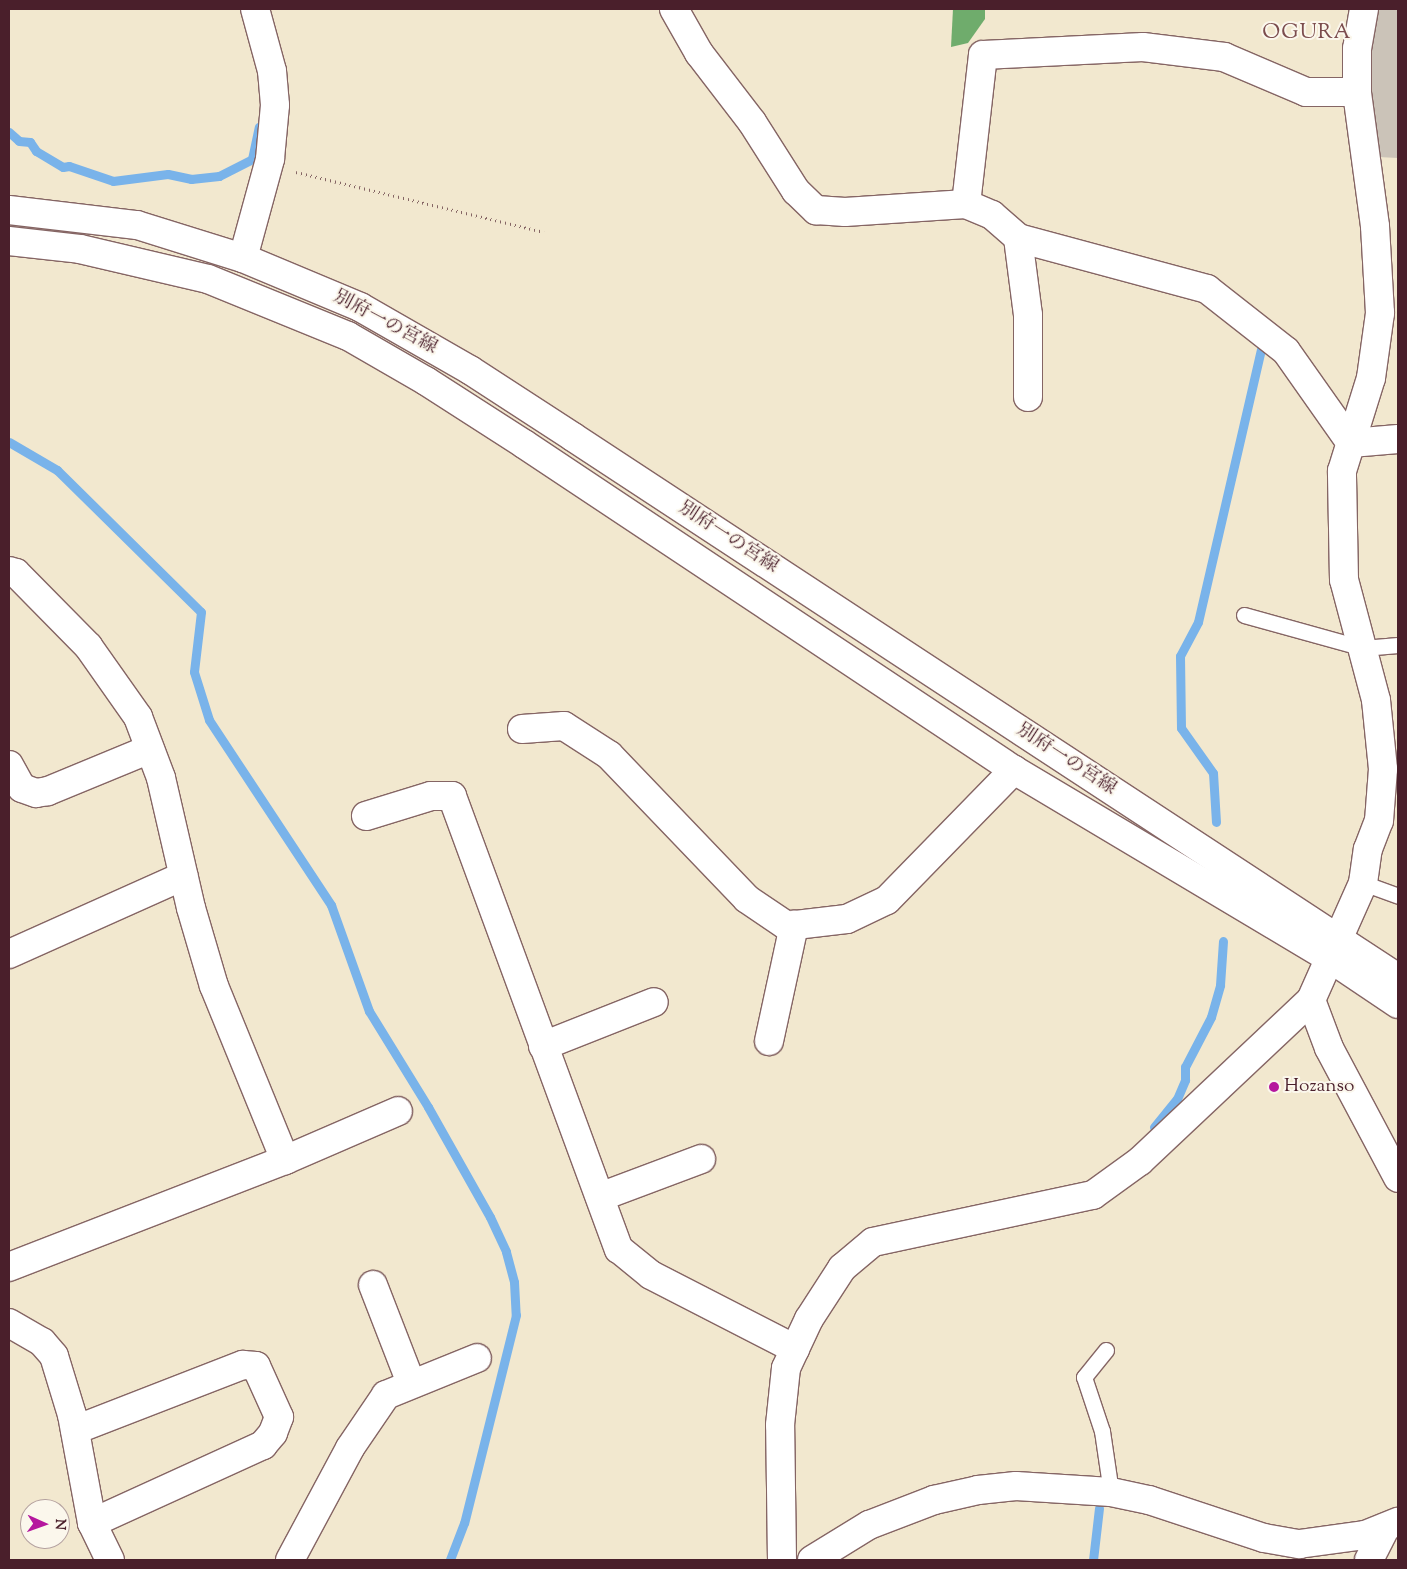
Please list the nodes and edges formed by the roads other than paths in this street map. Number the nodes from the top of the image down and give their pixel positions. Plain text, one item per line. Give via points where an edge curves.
1 (255, 9) edge
2 (674, 9) edge
3 (1364, 9) edge
4 (1357, 92) junction
5 (966, 204) junction
6 (9, 210) edge
7 (1018, 238) junction
8 (9, 241) edge
9 (243, 258) junction
10 (1028, 397) dead end
11 (1398, 439) edge
12 (1351, 443) junction
13 (9, 571) edge
14 (1244, 615) dead end
15 (1398, 646) edge
16 (1363, 648) junction
17 (522, 728) dead end
18 (150, 749) junction
19 (9, 765) edge
20 (1014, 770) junction
21 (366, 816) dead end
22 (183, 876) junction
23 (1363, 883) junction
24 (1398, 896) edge
25 (794, 925) junction
26 (1333, 948) junction
27 (9, 954) edge
28 (1398, 978) edge
29 (1311, 1000) junction
30 (654, 1002) dead end
31 (1398, 1004) edge
32 (769, 1041) dead end
33 (543, 1046) junction
34 (398, 1111) dead end
35 (702, 1159) dead end
36 (285, 1160) junction
37 (1398, 1178) edge
38 (600, 1197) junction
39 (9, 1266) edge
40 (373, 1285) dead end
41 (9, 1323) edge
42 (795, 1349) junction
43 (1106, 1350) dead end
44 (478, 1358) dead end
45 (411, 1383) junction
46 (75, 1430) junction
47 (1111, 1492) junction
48 (92, 1523) junction
49 (1392, 1525) edge
50 (110, 1560) edge
51 (290, 1560) edge
52 (782, 1560) edge
53 (812, 1560) edge
54 (1369, 1560) edge

1 - 9 street via 272,71 275,105 270,159
2 - 5 street via 699,53 752,122 796,191 816,210 845,212
3 - 4 street via 1357,49
4 - 5 street via 1306,92 1224,57 1143,47 982,55
4 - 12 street via 1375,226 1380,313 1371,378
5 - 7 street via 992,215
6 - 9 street, 別府一の宮線 via 137,226
7 - 10 street via 1028,315
7 - 12 street via 1207,289 1286,351
8 - 20 street, 別府一の宮線 via 80,249 208,279 348,336 524,444
9 - 26 street, 別府一の宮線 via 360,306 470,370
11 - 12 street
12 - 16 street via 1342,471 1344,580
13 - 18 street via 16,573 88,646 138,717
14 - 16 lane
15 - 16 lane
16 - 23 street via 1376,700 1383,768 1379,821 1368,849
17 - 25 street via 564,726 609,756 747,899 788,926
18 - 19 street via 36,793 22,788
18 - 22 street via 161,778
20 - 25 street via 887,900 847,919
20 - 26 street, 別府一の宮線
21 - 33 street via 431,796 452,796
22 - 27 street
22 - 36 street via 214,986
23 - 24 lane
23 - 26 street
25 - 32 street
26 - 28 street, 別府一の宮線
26 - 29 street
26 - 31 street, 別府一の宮線
29 - 37 street via 1333,1055
29 - 42 street via 1140,1161 1093,1195 873,1242 842,1268 808,1319
30 - 33 street
33 - 38 street
34 - 36 street
35 - 38 street
36 - 39 street
38 - 42 street via 619,1249 651,1274
40 - 45 street
41 - 46 street via 42,1342 54,1356
42 - 52 street via 786,1368 780,1425
43 - 47 lane via 1084,1377 1102,1431
44 - 45 street
45 - 51 street via 386,1395 350,1448
46 - 48 street
46 - 48 street via 244,1365 256,1366 279,1417 273,1433 263,1445
47 - 49 street via 1149,1500 1281,1542 1328,1542
47 - 53 street via 1026,1486 956,1493 869,1525
48 - 50 street
49 - 54 street

